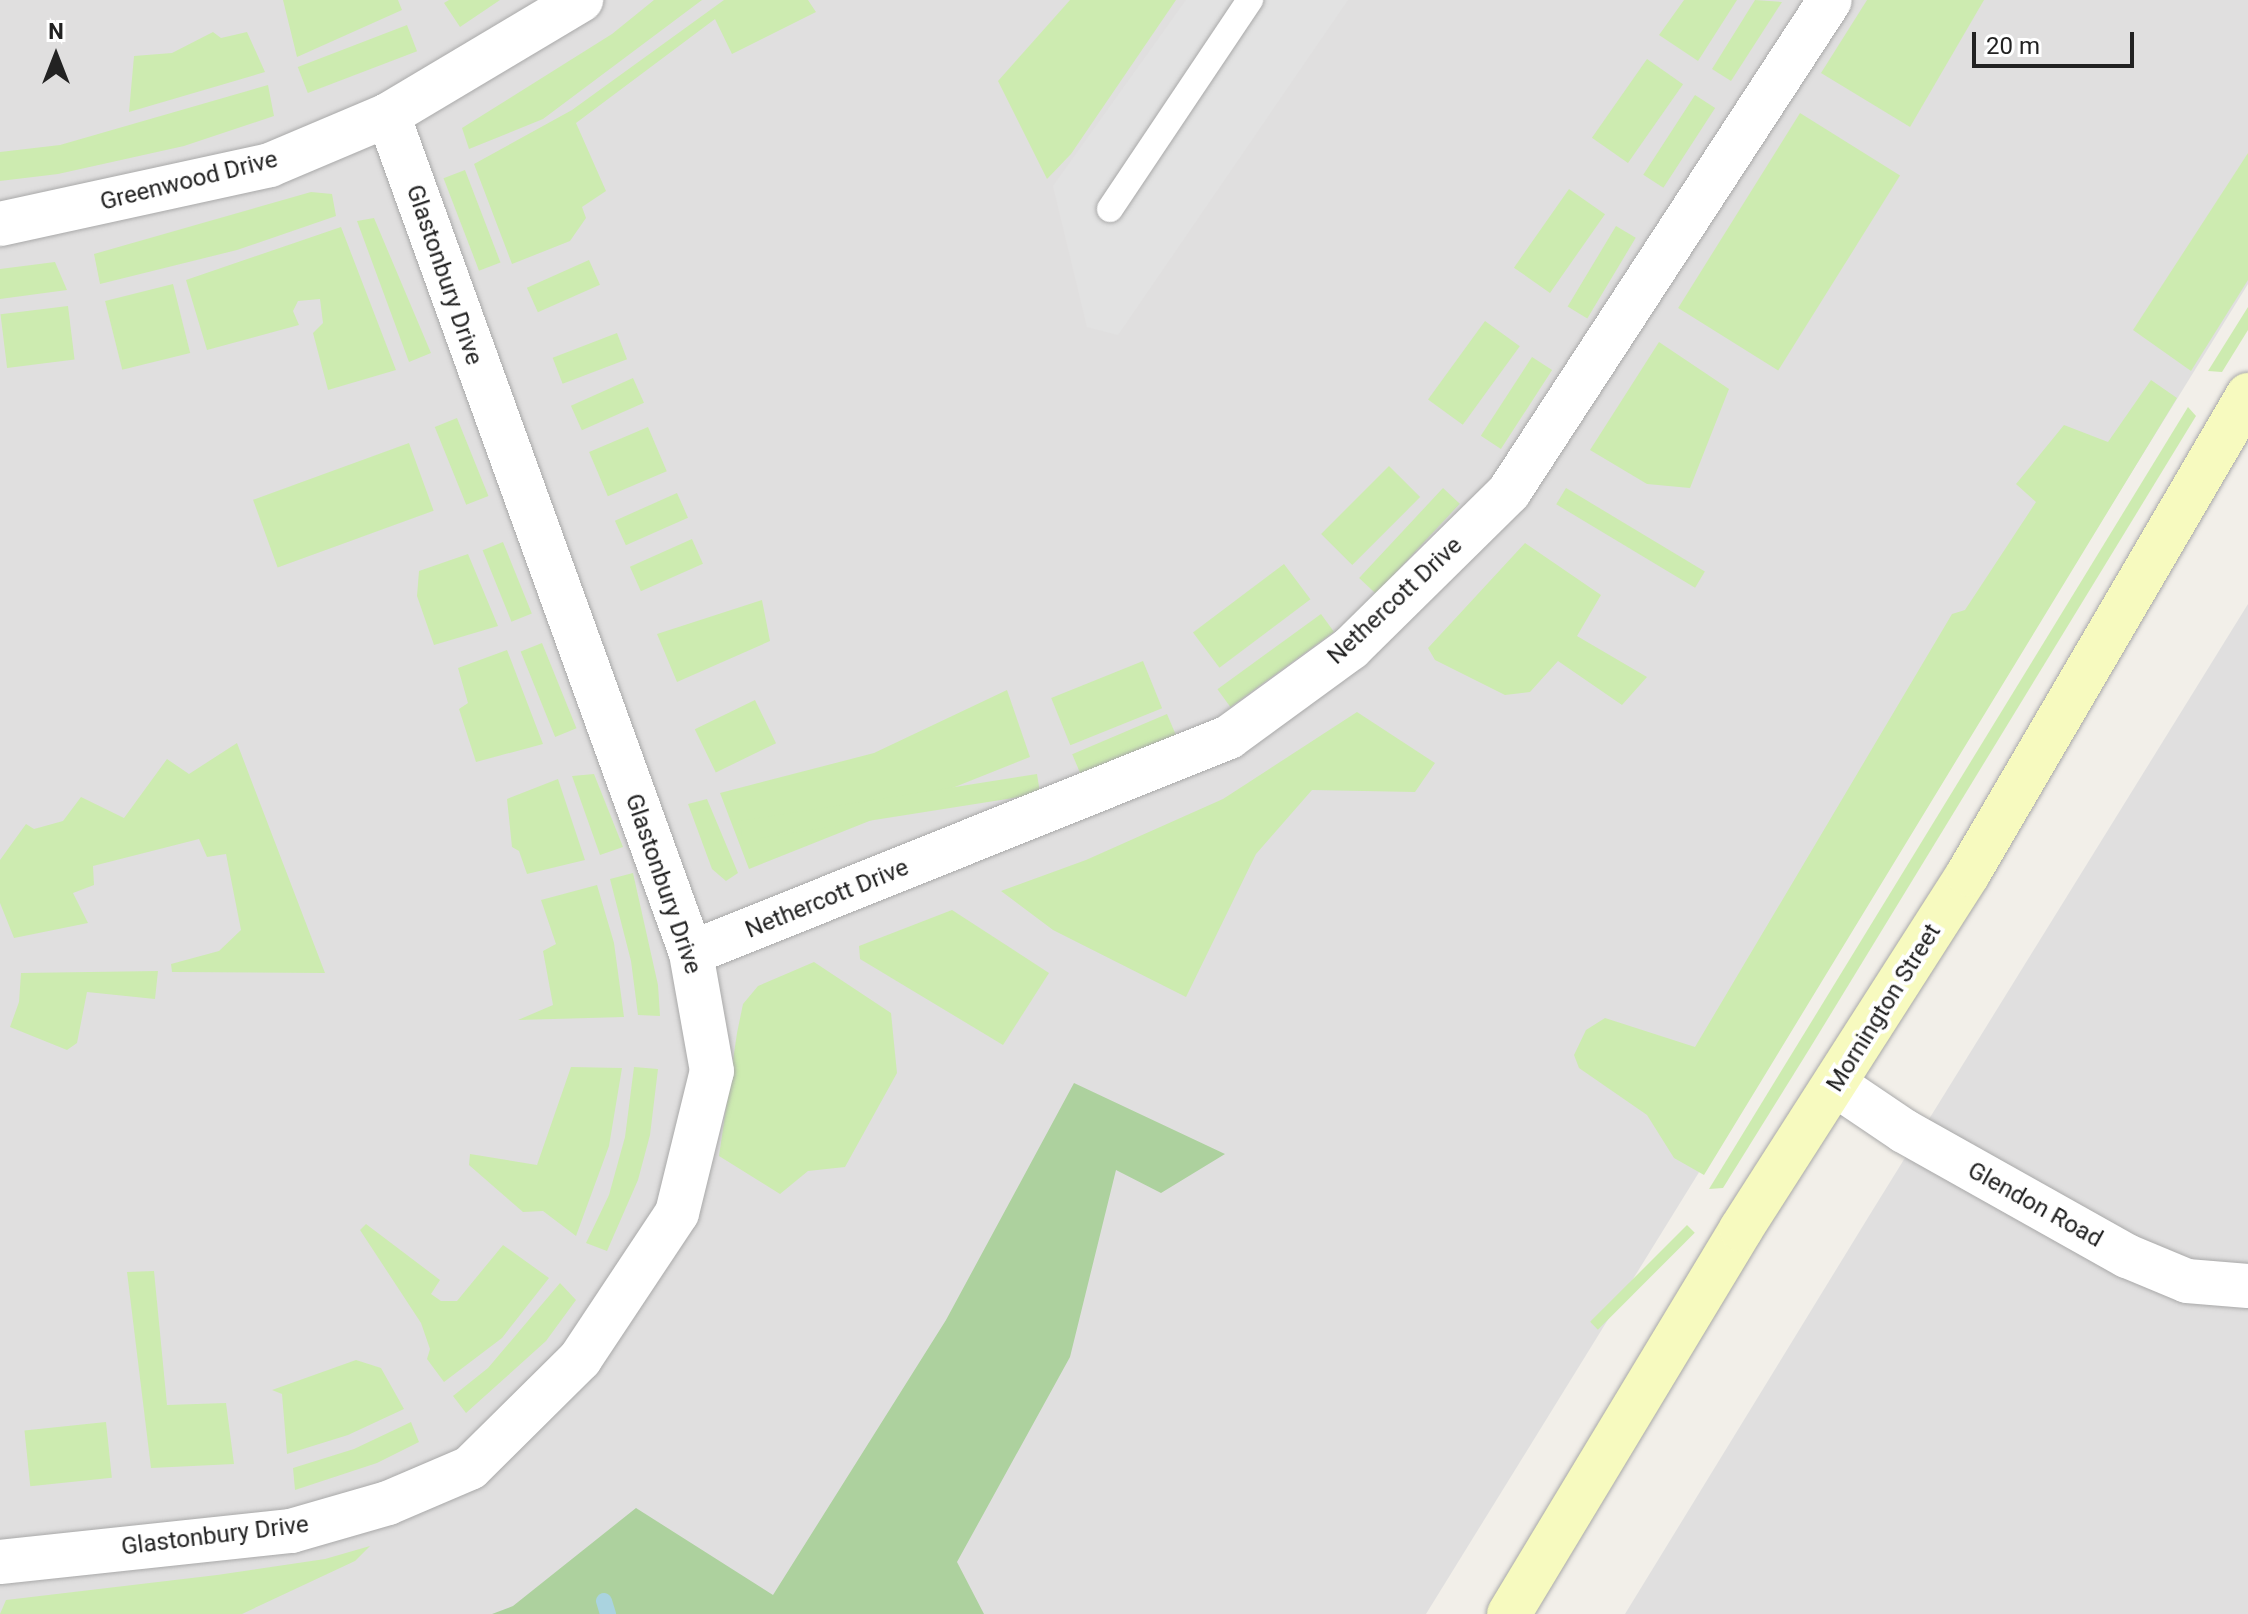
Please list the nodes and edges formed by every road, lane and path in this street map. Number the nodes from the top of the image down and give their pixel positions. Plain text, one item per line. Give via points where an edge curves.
1 (581, 0) edge
2 (1250, 0) edge
3 (1830, 0) edge
4 (388, 115) junction
5 (1110, 209) dead end
6 (0, 224) edge
7 (2248, 395) edge
8 (691, 953) junction
9 (1836, 1085) junction
10 (2248, 1286) edge
11 (0, 1562) edge
12 (1509, 1614) edge

1 - 4 street, Greenwood Drive
2 - 5 lane
3 - 8 street, Nethercott Drive via 1509,492 1351,648 1229,737
4 - 6 street, Greenwood Drive via 270,165
4 - 8 street, Glastonbury Drive
7 - 9 main road, Mornington Street via 1976,861
8 - 11 street, Glastonbury Drive via 712,1071 677,1213 580,1359 470,1468 388,1503 291,1531
9 - 10 street, Glendon Road via 1904,1131 2127,1256 2187,1281
9 - 12 main road, Mornington Street via 1741,1229

